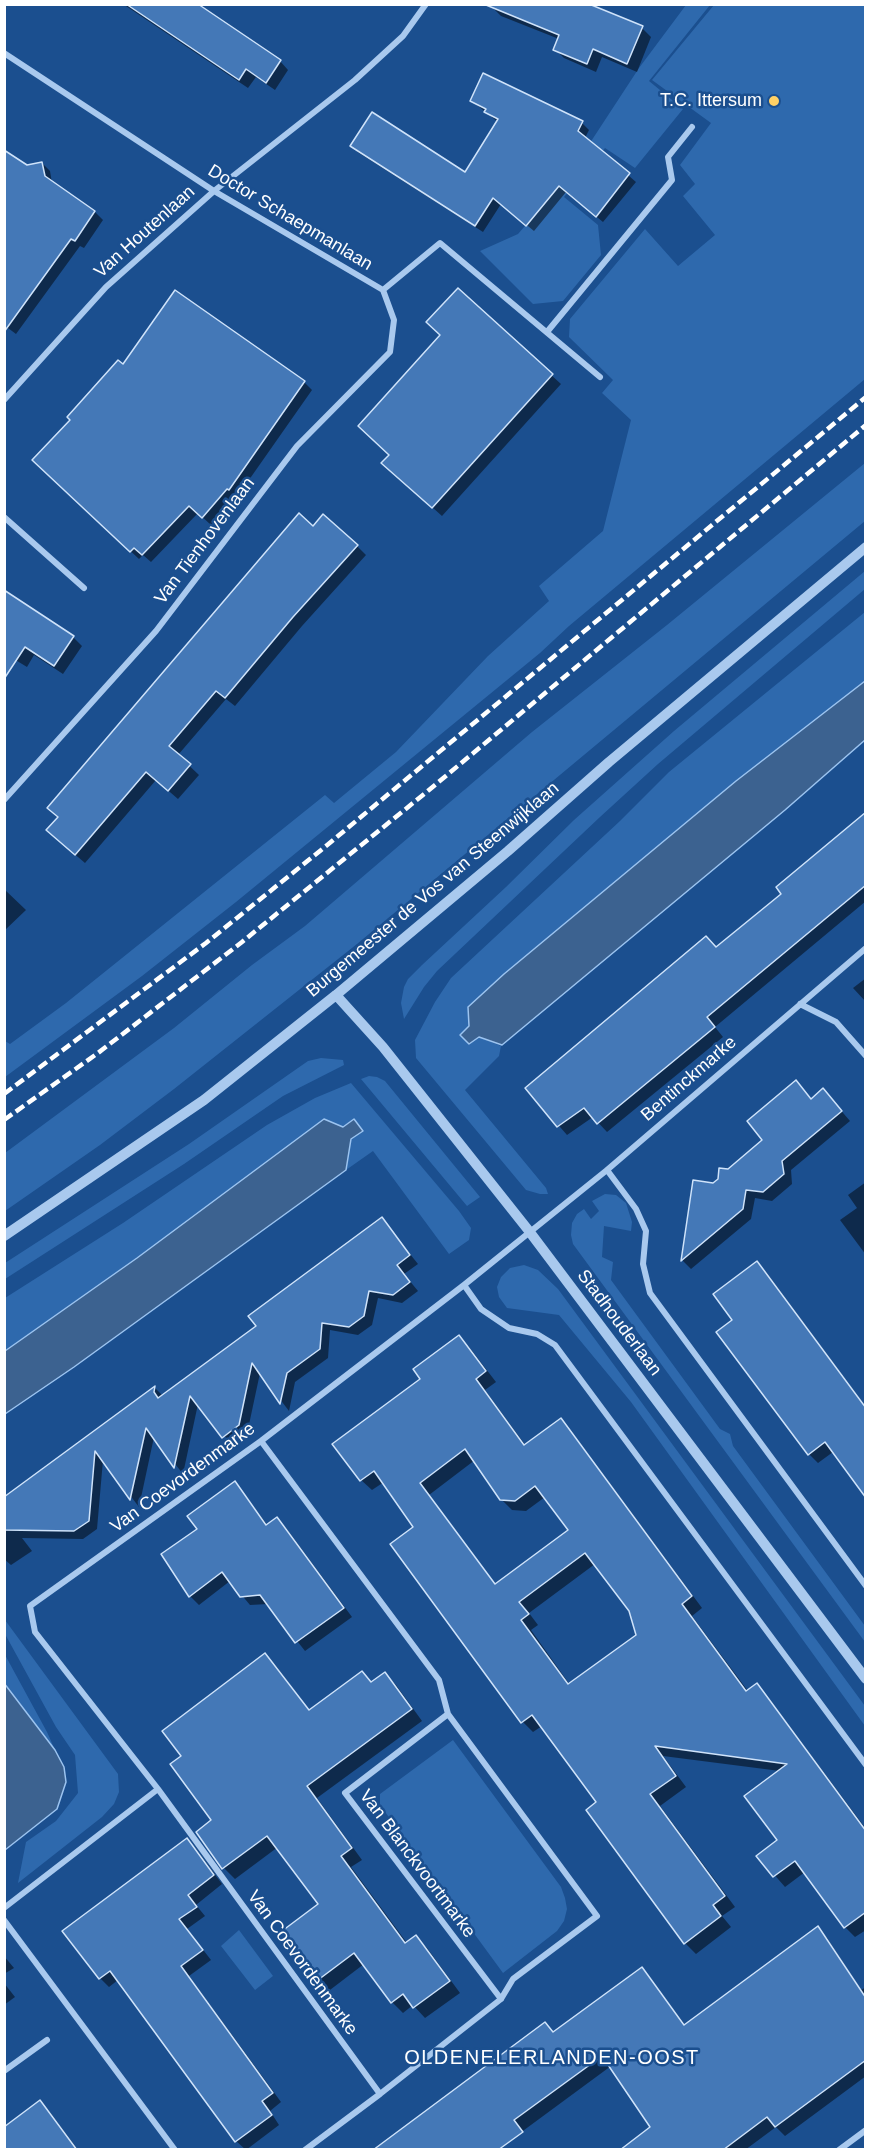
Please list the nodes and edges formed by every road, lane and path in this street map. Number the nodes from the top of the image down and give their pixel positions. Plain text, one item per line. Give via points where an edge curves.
1 (426, 4) edge
2 (4, 53) edge
3 (692, 127) dead end
4 (214, 191) junction
5 (383, 290) junction
6 (547, 332) junction
7 (600, 377) dead end
8 (4, 400) edge
9 (4, 517) edge
10 (866, 547) edge
11 (84, 588) dead end
12 (4, 800) edge
13 (866, 948) edge
14 (336, 995) junction
15 (800, 1004) junction
16 (866, 1056) edge
17 (607, 1170) junction
18 (529, 1231) junction
19 (4, 1236) edge
20 (464, 1286) junction
21 (261, 1441) junction
22 (866, 1586) edge
23 (866, 1679) edge
24 (448, 1714) junction
25 (866, 1765) edge
26 (158, 1789) junction
27 (4, 1908) edge
28 (4, 1920) edge
29 (501, 1999) junction
30 (47, 2040) dead end
31 (4, 2071) edge
32 (380, 2094) junction
33 (866, 2130) edge
34 (175, 2150) edge
35 (305, 2150) edge
36 (839, 2150) edge

1 - 4 street, Van Houtenlaan via 403,36 355,80
2 - 4 street, Doctor Schaepmanlaan
3 - 6 street via 668,157 672,180
4 - 5 street, Doctor Schaepmanlaan
4 - 8 street, Van Houtenlaan via 106,287
5 - 6 street, Doctor Schaepmanlaan via 440,243
5 - 12 street, Van Tienhovenlaan via 394,320 390,352 297,446 156,631
6 - 7 street, Doctor Schaepmanlaan
9 - 11 street
10 - 14 street, Burgemeester de Vos van Steenwijklaan
13 - 15 street, Bentinckmarke
14 - 18 street, Stadhouderlaan via 383,1047
14 - 19 street, Burgemeester de Vos van Steenwijklaan via 204,1100
15 - 16 street via 836,1022
15 - 17 street, Bentinckmarke
17 - 18 street, Bentinckmarke
17 - 22 street via 636,1209 646,1231 643,1264 650,1293
18 - 20 street, Van Coevordenmarke
18 - 23 street, Stadhouderlaan
20 - 21 street, Van Coevordenmarke
20 - 25 street via 481,1309 509,1328 537,1334 555,1345
21 - 24 street via 439,1680
21 - 26 street, Van Coevordenmarke via 30,1606 35,1632
24 - 29 street via 597,1916 513,1979
24 - 29 street, Van Blanckvoortmarke via 345,1792
26 - 27 street
26 - 32 street, Van Coevordenmarke
28 - 34 street
29 - 32 street
30 - 31 street
32 - 35 street
33 - 36 street

